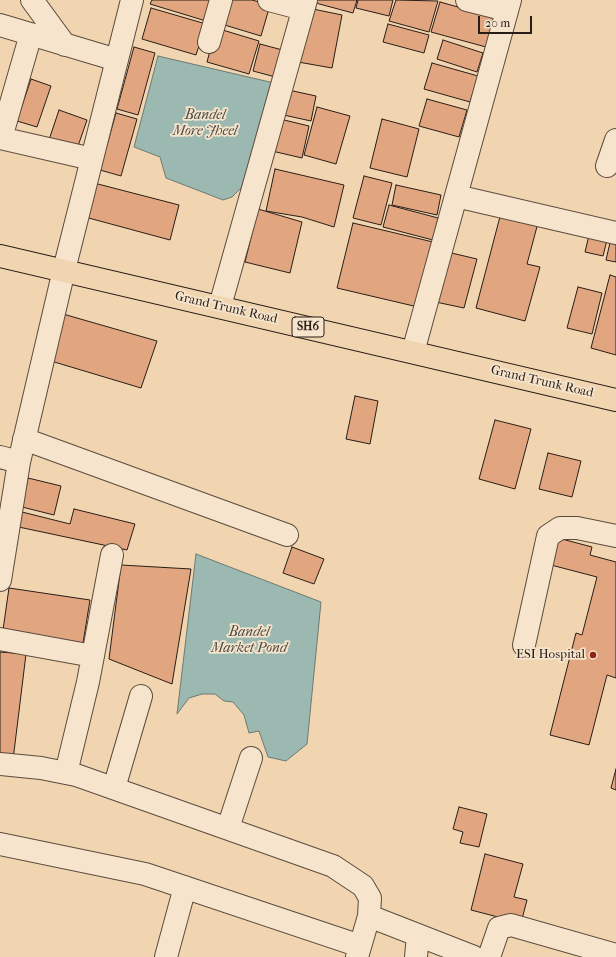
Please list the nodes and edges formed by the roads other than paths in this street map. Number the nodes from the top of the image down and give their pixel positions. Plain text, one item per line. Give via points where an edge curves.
1 (32, 0) edge
2 (132, 0) edge
3 (221, 0) edge
4 (269, 0) edge
5 (467, 0) edge
6 (304, 4) edge
7 (508, 5) edge
8 (0, 25) edge
9 (31, 34) junction
10 (209, 42) dead end
11 (65, 45) junction
12 (117, 60) junction
13 (1, 138) edge
14 (616, 140) edge
15 (92, 159) junction
16 (608, 166) dead end
17 (456, 196) junction
18 (616, 234) edge
19 (0, 256) edge
20 (64, 270) junction
21 (220, 306) junction
22 (413, 352) junction
23 (616, 400) edge
24 (24, 439) junction
25 (9, 460) edge
26 (287, 535) dead end
27 (616, 536) edge
28 (112, 554) dead end
29 (0, 580) edge
30 (0, 639) edge
31 (524, 645) dead end
32 (93, 656) junction
33 (141, 696) dead end
34 (251, 758) dead end
35 (0, 764) edge
36 (66, 773) junction
37 (114, 788) junction
38 (228, 828) junction
39 (0, 844) edge
40 (185, 887) junction
41 (369, 916) junction
42 (418, 935) junction
43 (358, 952) edge
44 (616, 955) edge
45 (166, 957) edge
46 (416, 957) edge
47 (474, 957) edge
48 (489, 957) edge

1 - 11 street
2 - 12 street
3 - 10 street
4 - 6 street
5 - 7 street
6 - 21 street
7 - 17 street
8 - 9 street
9 - 11 street
9 - 13 street
11 - 12 street
12 - 15 street
13 - 15 street
14 - 16 street
15 - 20 street
17 - 18 street
17 - 22 street
19 - 20 main road, Grand Trunk Road / SH6
20 - 21 main road, Grand Trunk Road / SH6
20 - 24 street
21 - 22 main road, Grand Trunk Road / SH6
22 - 23 main road, Grand Trunk Road / SH6
24 - 25 street
24 - 26 street
25 - 29 street
27 - 31 street via 577,528 560,528 548,536
28 - 32 street
30 - 32 street
32 - 36 street
33 - 37 street
34 - 38 street
35 - 36 street
36 - 37 street
37 - 38 street
38 - 41 street via 333,866 363,886 370,898
39 - 40 street via 145,874
40 - 43 street
40 - 45 street
41 - 42 street
41 - 43 street
42 - 46 street
42 - 47 street
44 - 48 street via 511,925 499,928

